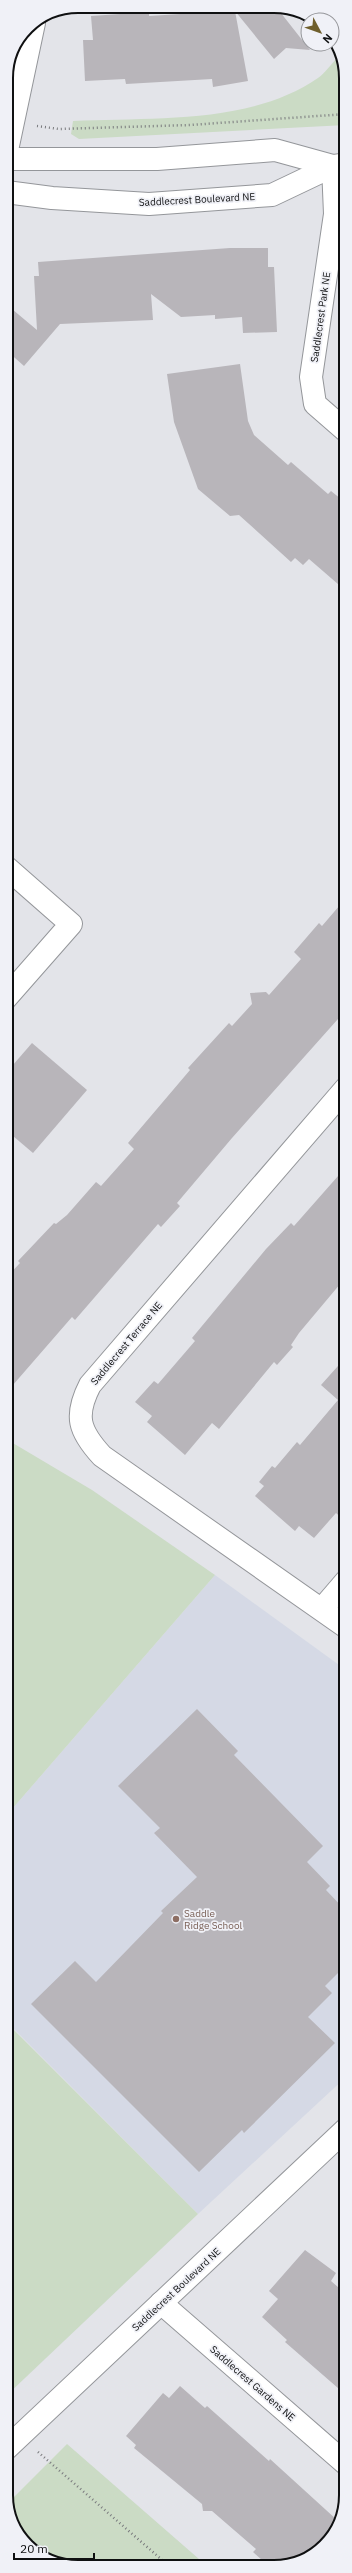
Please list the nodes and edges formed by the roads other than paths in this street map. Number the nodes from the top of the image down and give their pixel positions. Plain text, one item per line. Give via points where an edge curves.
1 (32, 32) edge
2 (13, 127) edge
3 (13, 159) edge
4 (339, 165) edge
5 (13, 193) edge
6 (339, 425) edge
7 (13, 873) edge
8 (13, 990) edge
9 (339, 1096) edge
10 (339, 1589) edge
11 (322, 1609) junction
12 (339, 1622) edge
13 (339, 2136) edge
14 (161, 2303) junction
15 (13, 2442) edge
16 (339, 2458) edge

1 - 2 street
3 - 4 street via 157,159 275,150
4 - 5 street, Saddlecrest Boulevard NE via 272,195 149,204
4 - 6 street, Saddlecrest Park NE via 335,214 311,377 316,404
7 - 8 street via 71,924
9 - 11 street, Saddlecrest Terrace NE via 90,1385 81,1403 81,1422 89,1442 102,1456
10 - 11 street
11 - 12 street, Saddlecrest Terrace NE
13 - 14 street, Saddlecrest Boulevard NE
14 - 15 street, Saddlecrest Boulevard NE
14 - 16 street, Saddlecrest Gardens NE

